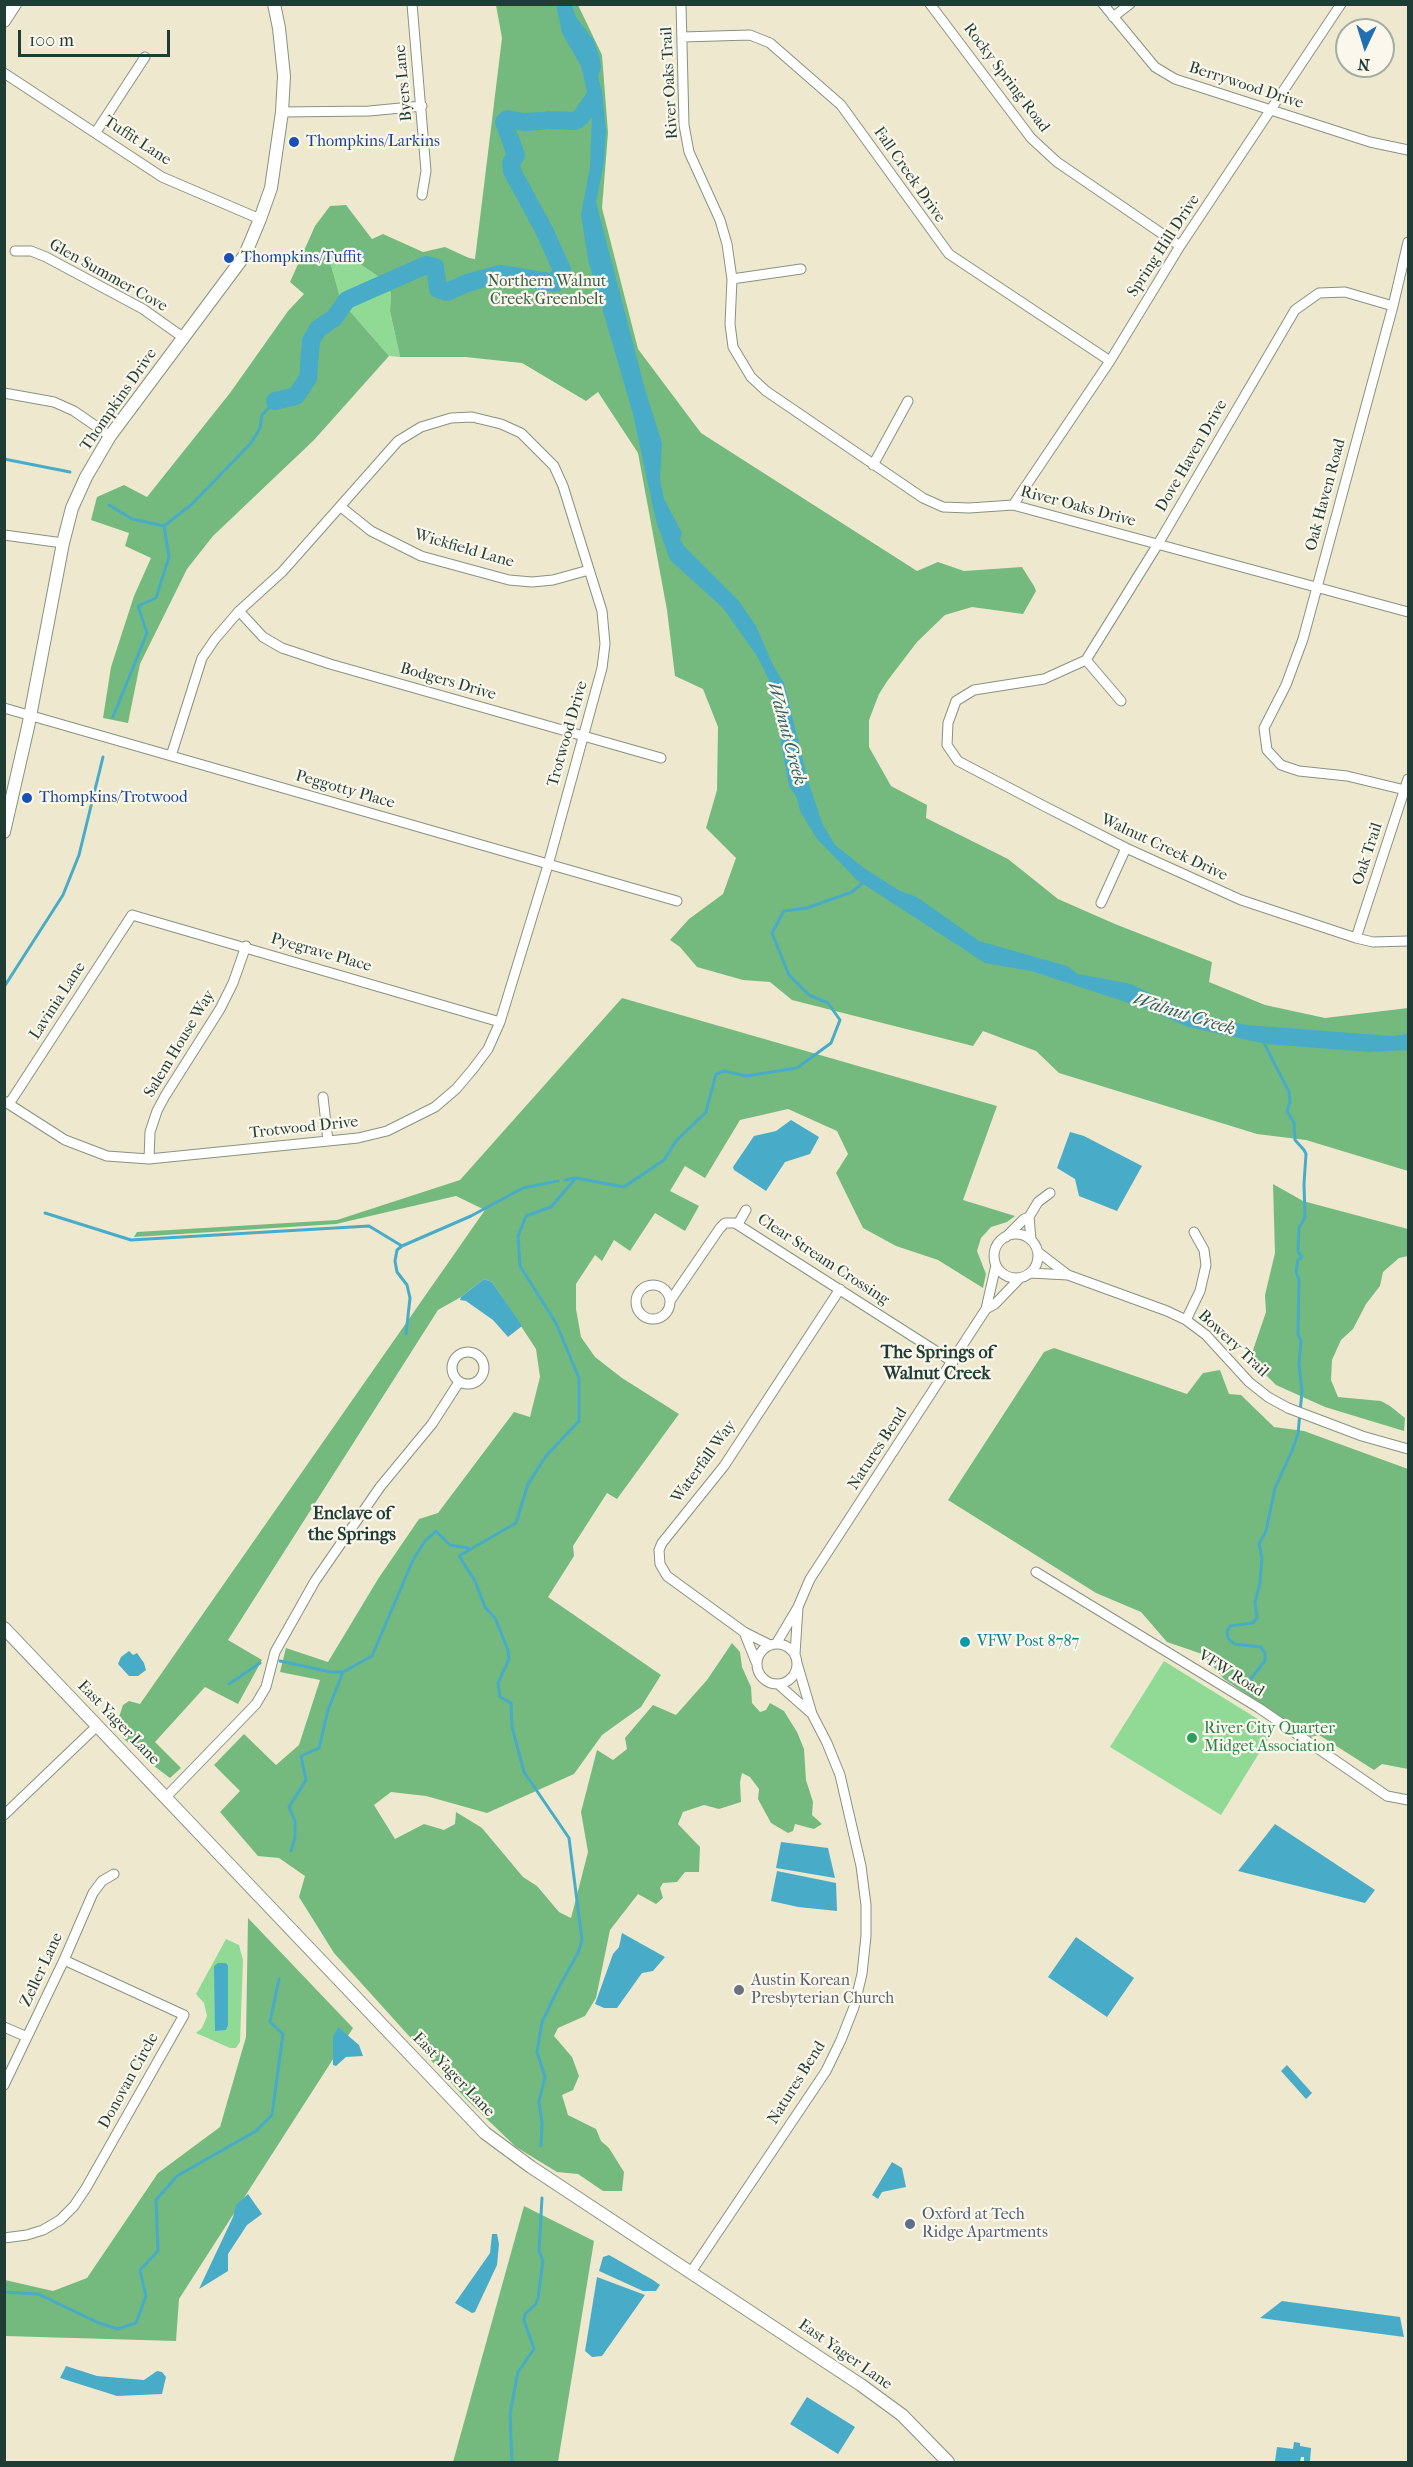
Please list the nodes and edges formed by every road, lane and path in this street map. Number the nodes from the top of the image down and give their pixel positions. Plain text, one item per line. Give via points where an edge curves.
1 (15, 4) edge
2 (274, 4) edge
3 (412, 4) edge
4 (681, 4) edge
5 (930, 4) edge
6 (1103, 4) edge
7 (1130, 4) edge
8 (1341, 4) edge
9 (1113, 17) junction
10 (4, 21) edge
11 (682, 38) junction
12 (145, 57) dead end
13 (4, 73) edge
14 (422, 105) junction
15 (1272, 111) junction
16 (282, 112) junction
17 (96, 132) junction
18 (1408, 150) edge
19 (422, 195) dead end
20 (260, 219) junction
21 (1408, 242) edge
22 (1180, 246) junction
23 (15, 251) dead end
24 (801, 269) dead end
25 (732, 279) junction
26 (1393, 306) junction
27 (184, 338) junction
28 (1110, 361) junction
29 (766, 391) joint
30 (4, 393) edge
31 (908, 401) dead end
32 (110, 436) junction
33 (873, 465) junction
34 (1013, 505) junction
35 (341, 507) junction
36 (4, 535) edge
37 (63, 543) junction
38 (1158, 544) junction
39 (589, 570) junction
40 (1317, 586) junction
41 (239, 611) junction
42 (1408, 612) edge
43 (1086, 660) junction
44 (1121, 701) dead end
45 (4, 708) edge
46 (31, 715) junction
47 (583, 736) junction
48 (171, 756) junction
49 (661, 758) dead end
50 (1408, 779) edge
51 (1405, 790) junction
52 (4, 832) edge
53 (1126, 848) junction
54 (548, 865) junction
55 (677, 901) dead end
56 (1101, 903) dead end
57 (132, 915) joint
58 (1356, 938) junction
59 (1408, 941) edge
60 (246, 946) junction
61 (501, 1022) junction
62 (323, 1097) dead end
63 (7, 1102) edge
64 (328, 1141) junction
65 (149, 1159) junction
66 (1050, 1193) dead end
67 (746, 1210) dead end
68 (1029, 1217) junction
69 (738, 1224) junction
70 (1194, 1232) dead end
71 (1006, 1237) junction
72 (1031, 1240) junction
73 (1038, 1252) junction
74 (996, 1265) junction
75 (1030, 1274) junction
76 (1068, 1275) junction
77 (1020, 1278) junction
78 (840, 1289) junction
79 (670, 1301) dead end
80 (986, 1309) junction
81 (1186, 1320) junction
82 (953, 1362) junction
83 (459, 1382) dead end
84 (1408, 1449) edge
85 (1036, 1572) dead end
86 (798, 1607) junction
87 (4, 1628) edge
88 (744, 1632) junction
89 (773, 1644) junction
90 (796, 1659) junction
91 (756, 1662) junction
92 (778, 1684) junction
93 (812, 1714) junction
94 (97, 1726) junction
95 (166, 1797) junction
96 (1408, 1800) edge
97 (4, 1815) edge
98 (114, 1874) dead end
99 (64, 1960) junction
100 (4, 2027) edge
101 (27, 2037) junction
102 (4, 2085) edge
103 (4, 2238) edge
104 (691, 2272) junction
105 (948, 2463) edge

1 - 10 street
2 - 16 street, Thompkins Drive via 284,76
3 - 14 street, Byers Lane
4 - 11 street, River Oaks Trail
5 - 22 street, Rocky Spring Road via 1031,138 1057,162
6 - 9 street, Berrywood Drive
7 - 9 street
8 - 15 street, Spring Hill Drive
9 - 15 street, Berrywood Drive via 1155,67 1175,79
11 - 25 street, River Oaks Trail via 684,125 689,152 720,220
11 - 28 street, Fall Creek Drive via 750,35 770,43 841,105 949,254
12 - 17 street
13 - 17 street, Tuffit Lane
14 - 16 street via 369,111
14 - 19 street, Byers Lane via 426,171
15 - 18 street, Berrywood Drive
15 - 22 street, Spring Hill Drive
16 - 20 street, Thompkins Drive via 271,188
17 - 20 street, Tuffit Lane via 162,177
20 - 27 street, Thompkins Drive via 244,255
21 - 26 street, Oak Haven Road
22 - 28 street, Spring Hill Drive
23 - 27 street, Glen Summer Cove via 31,251 46,257 143,309
24 - 25 street
25 - 29 street, River Oaks Trail via 732,346 750,377
26 - 38 street, Dove Haven Drive via 1345,292 1319,294 1295,310
26 - 40 street, Oak Haven Road
27 - 32 street, Thompkins Drive
28 - 34 street, Spring Hill Drive
29 - 33 street, River Oaks Drive
30 - 32 street via 54,402
31 - 33 street
32 - 37 street, Thompkins Drive via 72,508
33 - 34 street, River Oaks Drive via 943,507
34 - 38 street, River Oaks Drive
35 - 39 street, Wickfield Lane via 371,531 421,556 509,580 532,582
35 - 39 street, Trotwood Drive via 398,441 421,426 472,417 501,424 521,434 554,466
35 - 41 street, Trotwood Drive via 282,572
36 - 37 street
37 - 46 street, Thompkins Drive
38 - 40 street, River Oaks Drive
38 - 43 street, Dove Haven Drive
39 - 47 street, Trotwood Drive via 602,611 605,644
40 - 42 street, River Oaks Drive
40 - 51 street, Oak Haven Road via 1286,685 1264,728 1267,750 1281,765 1299,771 1347,776
41 - 47 street, Bodgers Drive via 262,637 282,648
41 - 48 street, Trotwood Drive via 202,658
43 - 44 street
43 - 53 street, Walnut Creek Drive via 1044,679 974,690 956,701 948,723 947,745 958,761
45 - 46 street, Peggotty Place
46 - 48 street, Peggotty Place
46 - 52 street, Thompkins Drive
47 - 49 street, Bodgers Drive
47 - 54 street, Trotwood Drive
48 - 54 street, Peggotty Place
50 - 51 street, Oak Trail
51 - 58 street, Oak Trail
53 - 56 street
53 - 58 street, Walnut Creek Drive via 1241,900
54 - 55 street, Peggotty Place
54 - 61 street, Trotwood Drive
57 - 60 street, Pyegrave Place
57 - 63 street, Lavinia Lane
58 - 59 street, Walnut Creek Drive via 1373,942
60 - 61 street, Pyegrave Place
60 - 65 street, Salem House Way via 220,1009 157,1112 150,1132
61 - 64 street, Trotwood Drive via 473,1070 435,1107 387,1131
62 - 64 street
63 - 65 street, Trotwood Drive via 65,1140 88,1150 107,1156
64 - 65 street, Trotwood Drive
66 - 68 street via 1038,1202
67 - 69 street
68 - 71 street
68 - 72 street
69 - 78 street, Clear Stream Crossing
69 - 79 street, Clear Stream Crossing via 730,1222 720,1228
70 - 81 street via 1204,1250 1206,1265 1200,1291
71 - 72 street via 1019,1234
71 - 74 street via 995,1249
72 - 73 street
73 - 75 street via 1037,1264
73 - 76 street, Bowery Trail
74 - 77 street via 1004,1275
74 - 80 street, Natures Bend
75 - 76 street, Bowery Trail
75 - 77 street
76 - 81 street, Bowery Trail
77 - 80 street, Natures Bend
78 - 82 street, Clear Stream Crossing
78 - 88 street, Waterfall Way via 724,1466 659,1550 664,1573
80 - 82 street, Natures Bend
81 - 84 street, Bowery Trail via 1206,1335 1249,1382 1288,1408
82 - 86 street, Natures Bend via 810,1579
83 - 95 street via 432,1424 380,1486 315,1581 275,1652 266,1687 256,1704
85 - 96 street, VFW Road via 1259,1708 1387,1796
86 - 89 street, Natures Bend
86 - 90 street, Natures Bend
87 - 94 street, East Yager Lane
88 - 89 street, Waterfall Way
88 - 91 street
89 - 90 street via 788,1647
89 - 91 street via 759,1653
90 - 92 street via 792,1678
90 - 93 street, Natures Bend
91 - 92 street via 761,1677
92 - 93 street, Natures Bend
93 - 104 street, Natures Bend via 840,1775 861,1866 866,1905 862,1974 854,2007 826,2071
94 - 95 street, East Yager Lane
94 - 97 street
95 - 104 street, East Yager Lane via 485,2133
98 - 99 street, Zeller Lane via 93,1893
99 - 101 street, Zeller Lane
99 - 103 street, Donovan Circle via 184,2015 74,2206 43,2230
100 - 101 street
101 - 102 street, Zeller Lane
104 - 105 street, East Yager Lane via 902,2415

